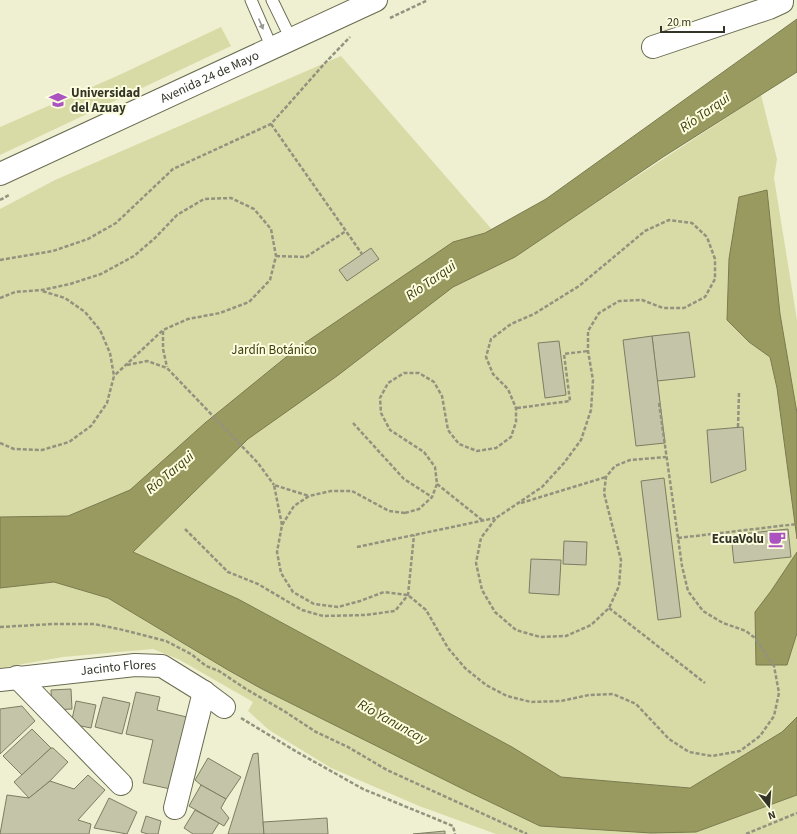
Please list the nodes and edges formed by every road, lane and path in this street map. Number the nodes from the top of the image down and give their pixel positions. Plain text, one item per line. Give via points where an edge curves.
1 (251, 0) edge
2 (272, 0) edge
3 (376, 0) edge
4 (782, 0) edge
5 (352, 34) dead end
6 (281, 43) junction
7 (653, 47) dead end
8 (271, 124) junction
9 (0, 174) edge
10 (346, 231) junction
11 (362, 254) dead end
12 (276, 256) junction
13 (0, 260) edge
14 (42, 290) junction
15 (0, 298) edge
16 (163, 330) junction
17 (588, 351) junction
18 (127, 365) junction
19 (167, 368) junction
20 (114, 376) junction
21 (739, 392) dead end
22 (659, 403) dead end
23 (516, 408) junction
24 (353, 423) dead end
25 (738, 428) dead end
26 (0, 443) edge
27 (666, 456) junction
28 (606, 477) junction
29 (436, 484) junction
30 (274, 485) junction
31 (309, 496) junction
32 (432, 497) junction
33 (517, 504) junction
34 (496, 518) junction
35 (482, 521) junction
36 (797, 524) edge
37 (282, 525) junction
38 (185, 529) dead end
39 (414, 535) junction
40 (678, 538) junction
41 (357, 547) dead end
42 (408, 595) junction
43 (609, 608) junction
44 (0, 627) edge
45 (8, 678) edge
46 (705, 683) dead end
47 (204, 692) junction
48 (224, 707) joint
49 (121, 784) dead end
50 (175, 808) dead end
51 (797, 813) edge
52 (455, 834) edge
53 (527, 834) edge
54 (746, 834) edge

1 -> 6 lane
2 - 6 lane
3 - 6 street, Avenida 24 de Mayo
4 - 7 street via 769,8
5 - 8 path
6 - 9 street, Avenida 24 de Mayo
8 - 10 path
8 - 13 path via 173,170 116,223 88,239 53,251
10 - 11 path
10 - 12 path via 306,257
12 - 14 path via 271,229 254,209 232,198 204,198 177,215 134,256 101,274
12 - 16 path via 270,280 249,302 220,313 188,319
14 - 15 path via 15,292
14 - 20 path via 65,298 85,312 100,330 110,352
16 - 18 path
16 - 19 path
17 - 23 path via 564,354 570,401
17 - 23 path via 588,331 599,313 619,301 642,300 662,308 684,308 705,297 715,279 715,259 706,237 692,224 669,220 645,231 579,286 534,314 511,324 491,339 486,357 493,374 508,389
17 - 33 path via 593,380 591,410 581,440 542,487
18 - 19 path via 147,361
18 - 20 path
19 - 30 path via 258,463
20 - 26 path via 107,403 91,426 69,442 42,450 14,449
21 - 25 path
22 - 27 path
23 - 29 path via 516,422 511,437 496,448 477,451 459,444 448,430 442,396 434,382 419,373 404,373 388,383 380,398 381,413 390,430 424,452 435,467
24 - 32 path via 404,479
27 - 28 path via 630,460 615,466
27 - 40 path
28 - 33 path
28 - 43 path via 604,493 621,560 619,586
29 - 32 path
29 - 35 path
30 - 31 path
30 - 37 path
31 - 32 path, bridge via 331,491 352,491 389,511 405,513 419,509
31 - 37 path, bridge via 294,506
33 - 34 path
34 - 35 path
34 - 43 path via 481,538 476,563 482,590 495,612 516,630 540,637 566,636 591,625
35 - 39 path
36 - 40 path
37 - 42 path, bridge via 277,552 281,573 293,592 314,604 338,607 384,592
38 - 42 path via 228,572 258,584 302,610 323,616 388,612 395,611
39 - 41 path
39 - 42 path
40 - 42 path, bridge via 688,591 703,610 755,638 774,666 779,693 774,716 760,736 740,751 712,756 689,752 669,739 636,704 613,694 532,702 507,696 486,686 465,668 448,648 426,610
43 - 46 path
44 - 53 path via 94,624 166,641 284,710 316,732 387,770
45 - 47 street, Jacinto Flores via 135,665 162,666
45 - 49 street
47 - 48 street, Jacinto Flores
47 - 50 street
48 - 52 path via 363,789 453,826
51 - 54 path

